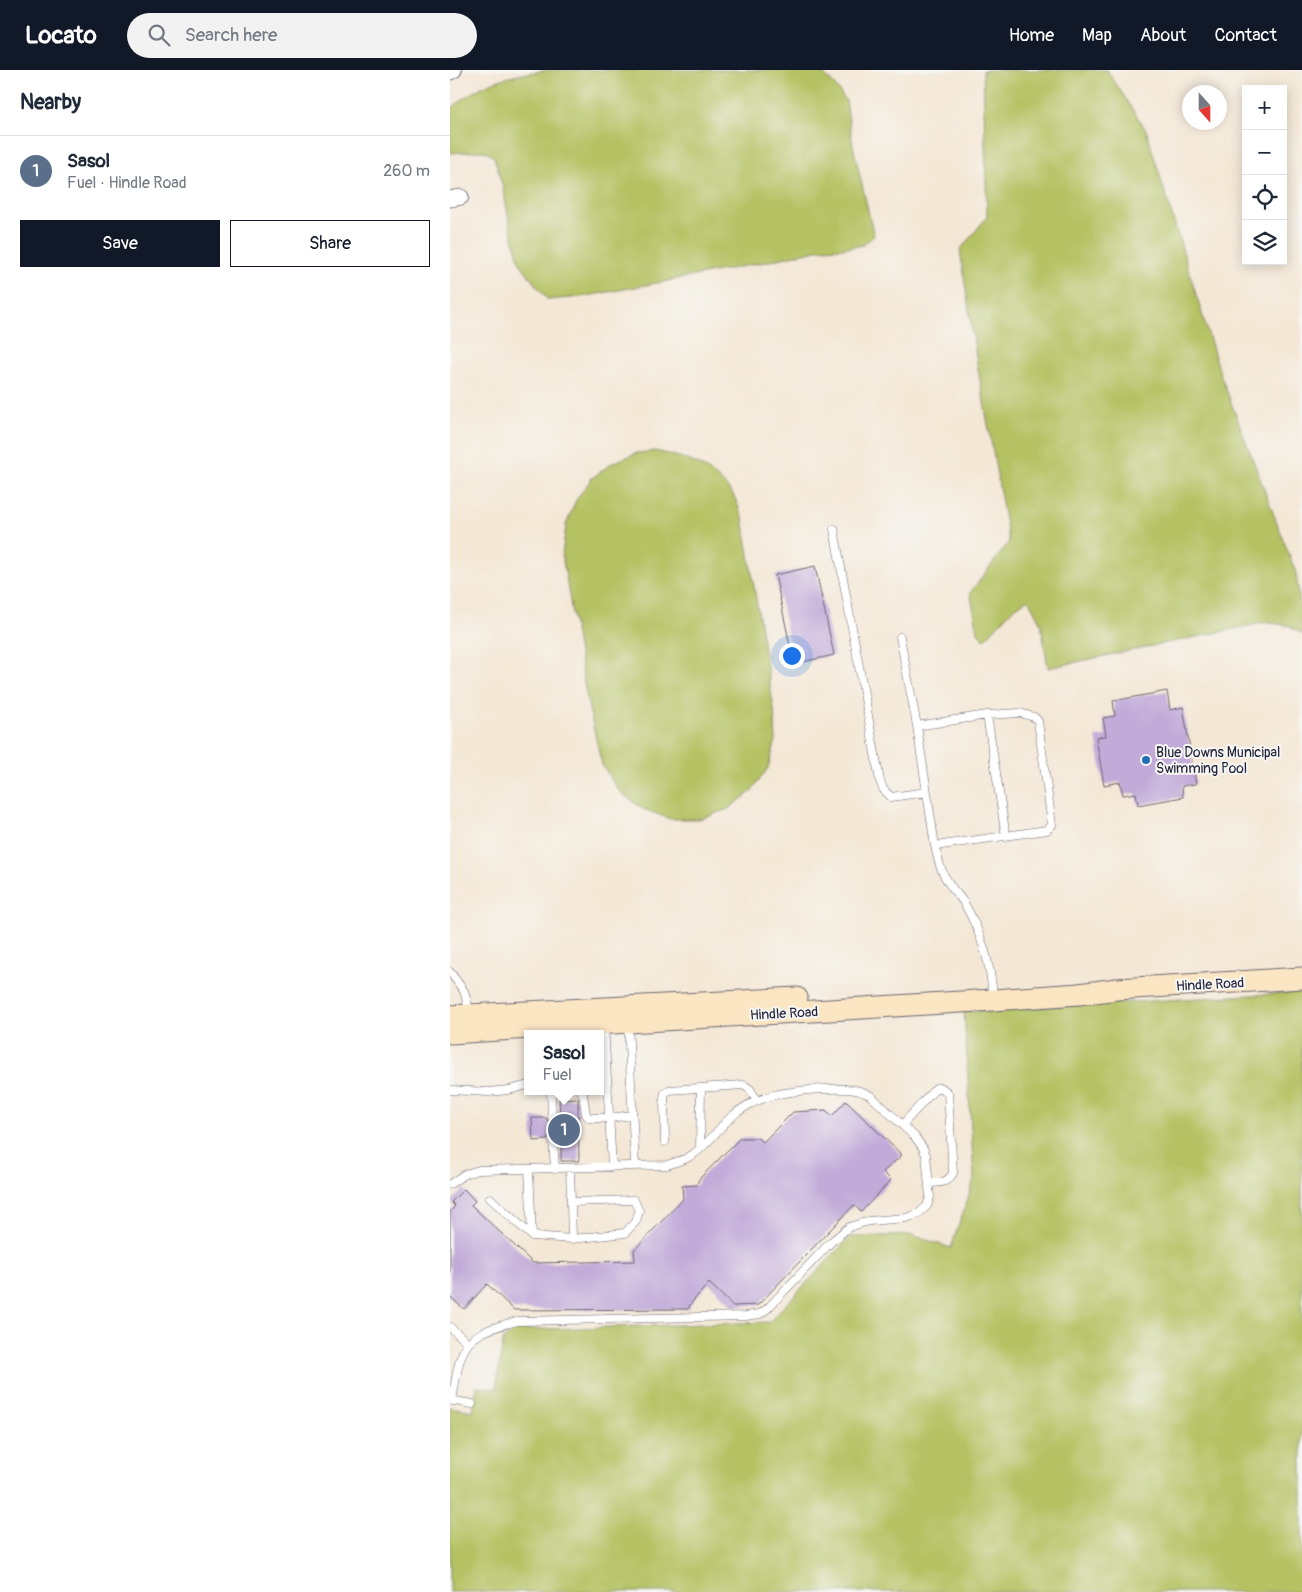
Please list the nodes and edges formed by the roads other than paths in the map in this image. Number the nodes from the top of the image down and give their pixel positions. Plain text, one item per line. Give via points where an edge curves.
1 (454, 70) edge
2 (450, 72) edge
3 (834, 530) dead end
4 (900, 637) dead end
5 (987, 715) junction
6 (917, 726) junction
7 (927, 792) junction
8 (1006, 837) junction
9 (935, 846) junction
10 (450, 972) edge
11 (1302, 978) edge
12 (992, 995) junction
13 (628, 1014) junction
14 (460, 1015) edge
15 (603, 1016) junction
16 (604, 1030) edge
17 (604, 1031) edge
18 (450, 1033) edge
19 (524, 1086) edge
20 (701, 1089) junction
21 (450, 1090) edge
22 (551, 1095) edge
23 (583, 1095) edge
24 (757, 1101) junction
25 (632, 1115) junction
26 (552, 1117) dead end
27 (610, 1118) junction
28 (902, 1125) junction
29 (553, 1140) dead end
30 (665, 1142) dead end
31 (700, 1149) junction
32 (635, 1166) junction
33 (570, 1168) junction
34 (612, 1168) junction
35 (529, 1169) junction
36 (554, 1169) junction
37 (452, 1179) edge
38 (929, 1183) junction
39 (490, 1198) dead end
40 (571, 1202) junction
41 (532, 1236) junction
42 (572, 1239) junction
43 (450, 1327) edge
44 (468, 1343) junction
45 (451, 1400) edge
46 (472, 1404) dead end

1 - 2 street
3 - 7 lane via 880,781 891,797
4 - 6 lane
5 - 6 lane
5 - 8 lane
5 - 8 lane via 1020,713 1034,717 1038,722 1052,825 1047,830
6 - 7 lane
7 - 9 lane
8 - 9 lane
9 - 12 lane via 946,879 974,922 985,952
10 - 14 lane via 464,991
11 - 12 main road, Hindle Road via 1079,994
12 - 13 main road, Hindle Road
13 - 15 main road, Hindle Road
13 - 25 lane
14 - 15 main road, Hindle Road
15 - 16 lane
15 - 18 main road, Hindle Road
17 - 27 lane
19 - 21 lane via 488,1092
20 - 24 lane via 746,1086
20 - 30 lane via 669,1090 665,1093
20 - 31 lane
22 - 26 lane
23 - 27 lane via 589,1118
24 - 28 lane via 793,1090 864,1092
24 - 31 lane via 730,1118
25 - 27 lane
25 - 32 lane
27 - 34 lane
28 - 38 lane via 923,1148
28 - 38 lane via 936,1088 948,1093 953,1173 949,1180
29 - 36 lane
31 - 32 lane via 667,1165
32 - 34 lane
33 - 34 lane
33 - 36 lane
33 - 40 lane
35 - 36 lane
35 - 37 lane via 479,1170
35 - 41 lane
38 - 44 lane via 927,1206 918,1214 849,1227 760,1314 517,1321 484,1330
39 - 41 lane
40 - 42 lane
40 - 42 lane via 634,1200 639,1211 636,1221 625,1233
41 - 42 lane
43 - 44 lane
44 - 45 lane via 458,1364
45 - 46 lane

